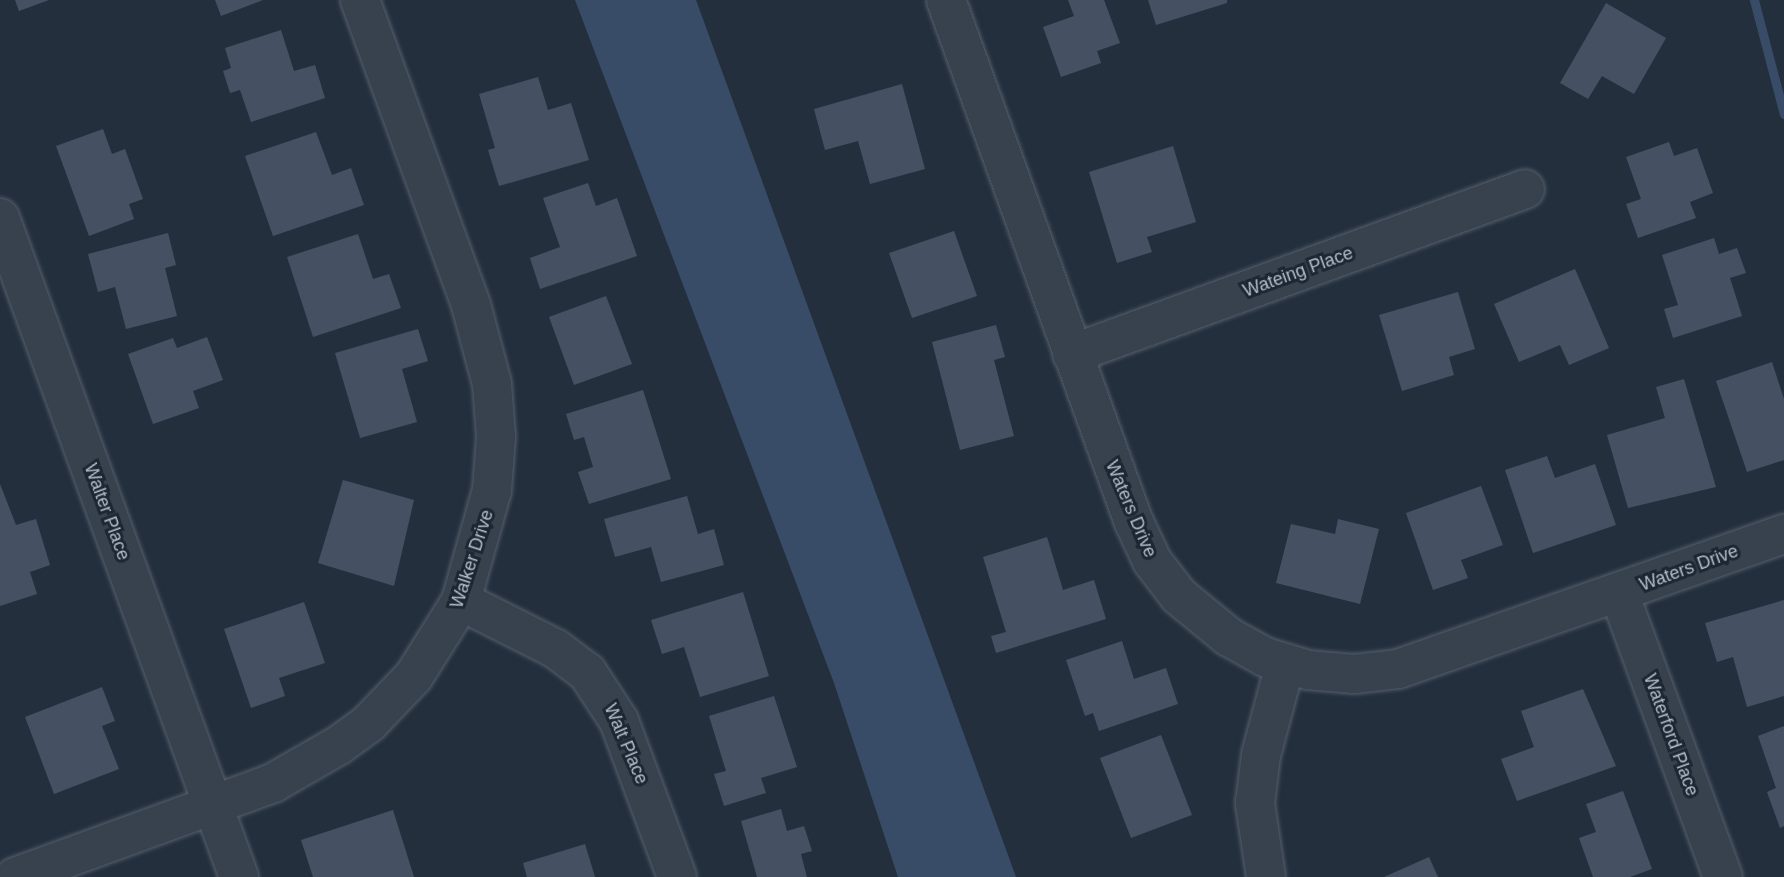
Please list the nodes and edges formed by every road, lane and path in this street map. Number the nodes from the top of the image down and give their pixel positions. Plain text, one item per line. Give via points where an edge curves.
1 (360, 0) edge
2 (946, 0) edge
3 (1525, 189) dead end
4 (0, 218) edge
5 (1072, 354) junction
6 (1784, 534) edge
7 (1619, 593) junction
8 (461, 601) junction
9 (1285, 665) junction
10 (213, 806) junction
11 (15, 877) edge
12 (239, 877) edge
13 (677, 877) edge
14 (1266, 877) edge
15 (1723, 877) edge

1 - 8 street, Walker Drive via 471,305 492,384 496,437 492,490
2 - 5 street, Waters Drive
3 - 5 street, Wateing Place
4 - 10 street, Walter Place
5 - 9 street, Waters Drive via 1133,520 1164,578 1194,611 1229,637
6 - 7 street, Waters Drive
7 - 9 street, Waters Drive via 1398,669 1331,674
7 - 15 street, Waterford Place
8 - 10 street, Walker Drive via 414,676 369,723 295,772
8 - 13 street, Walt Place via 556,649 587,672 619,721
9 - 14 street via 1261,755 1255,803
10 - 11 street, Walker Drive
10 - 12 street, Walter Place

